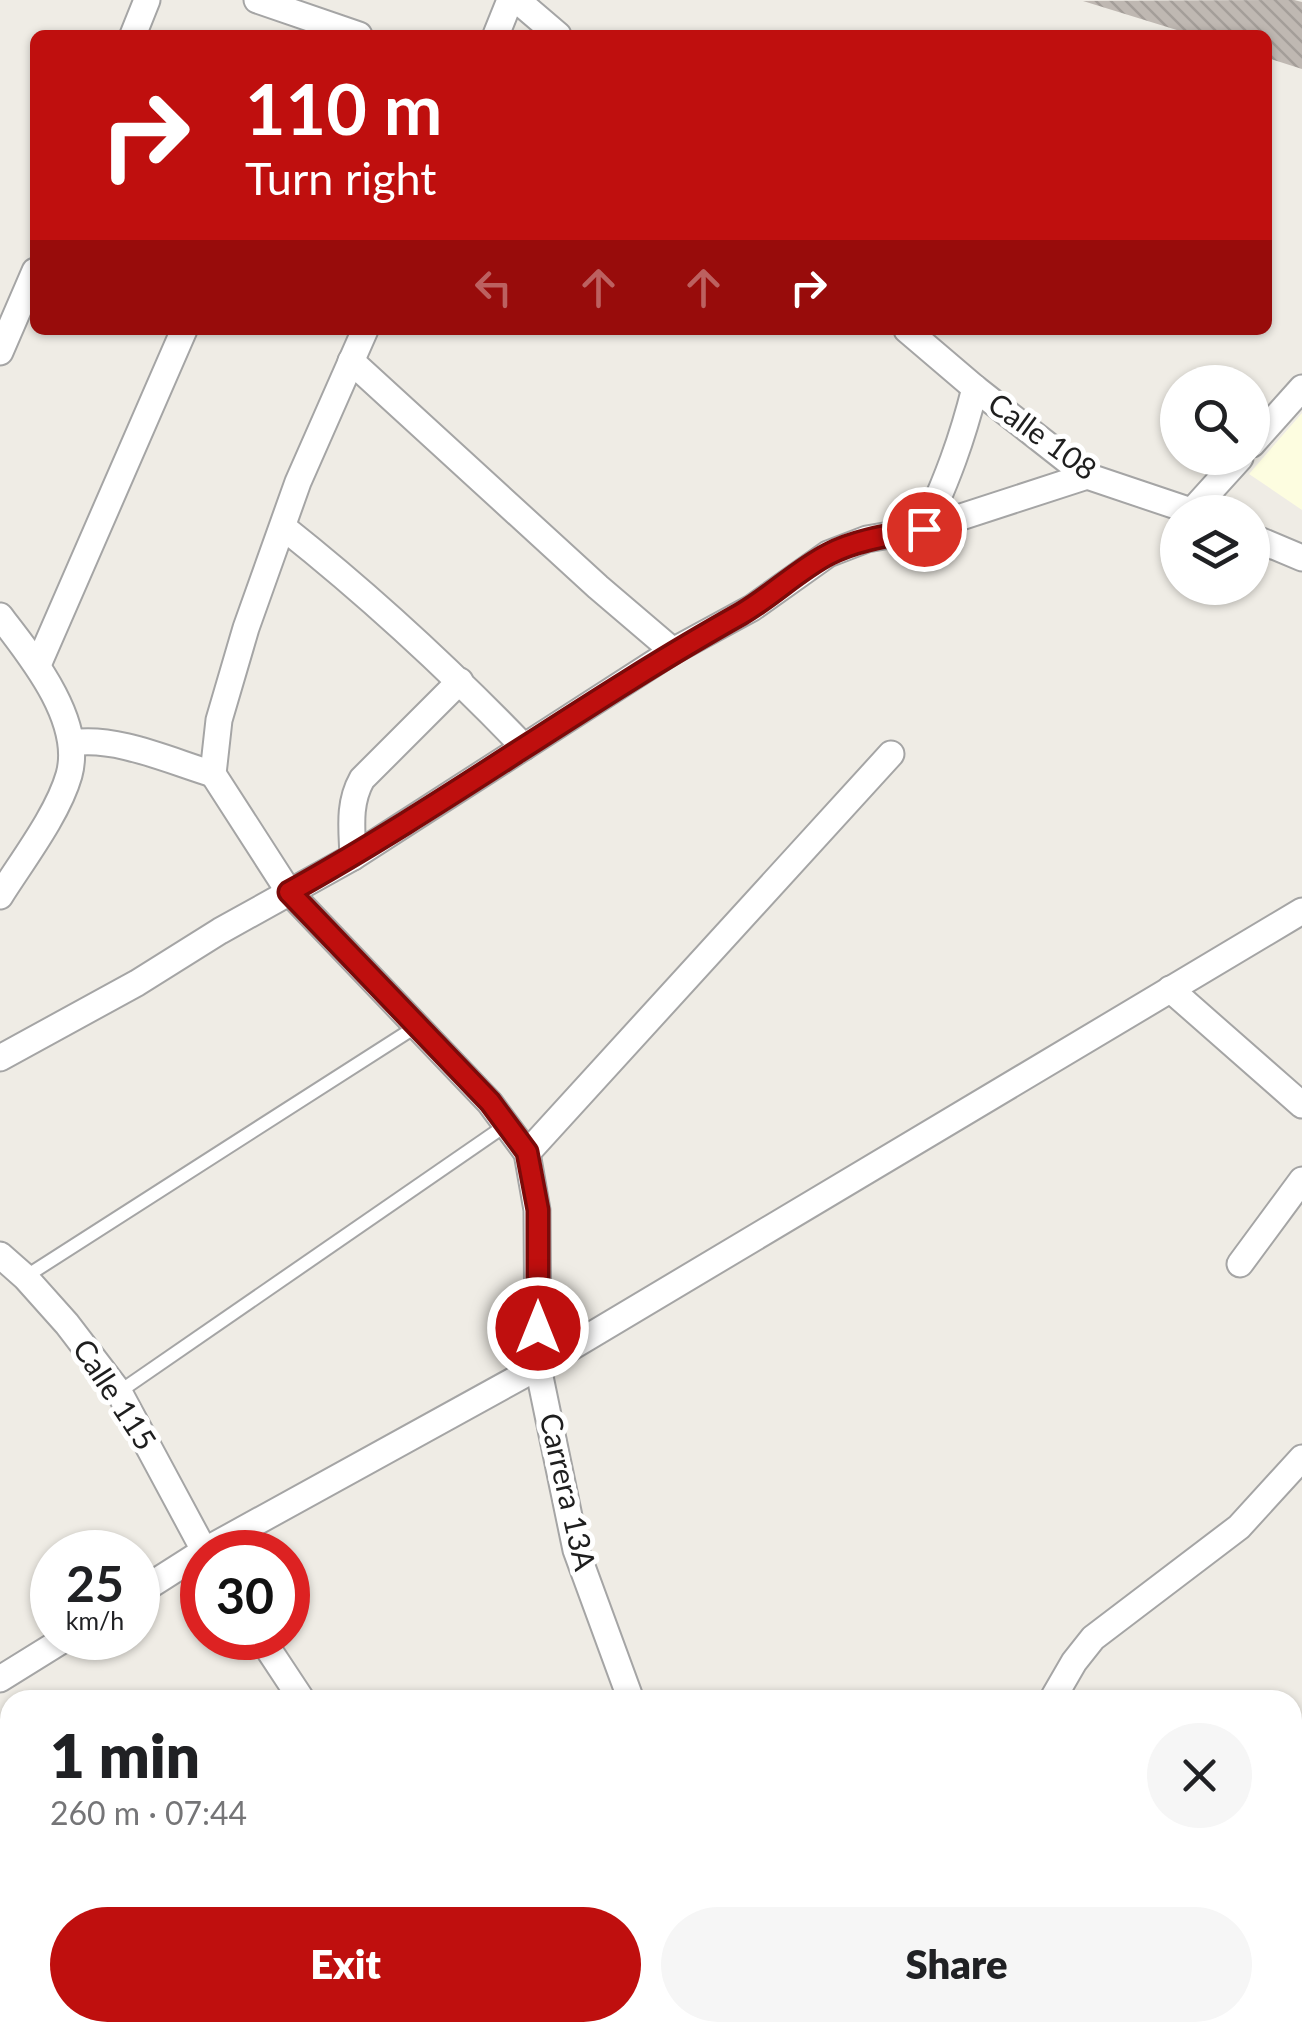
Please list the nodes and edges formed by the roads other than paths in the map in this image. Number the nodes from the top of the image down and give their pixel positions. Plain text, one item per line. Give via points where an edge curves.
1 (148, 0) edge
2 (257, 0) edge
3 (514, 0) edge
4 (316, 28) edge
5 (135, 30) edge
6 (499, 30) edge
7 (552, 30) edge
8 (30, 283) edge
9 (182, 335) edge
10 (363, 335) edge
11 (913, 335) edge
12 (0, 352) edge
13 (351, 362) junction
14 (975, 388) junction
15 (1302, 388) edge
16 (1270, 424) edge
17 (1225, 475) edge
18 (1087, 476) junction
19 (1208, 495) edge
20 (1160, 501) edge
21 (284, 527) junction
22 (924, 529) junction
23 (1270, 545) edge
24 (1302, 558) edge
25 (0, 616) edge
26 (673, 651) junction
27 (38, 665) junction
28 (460, 681) junction
29 (72, 743) junction
30 (524, 747) junction
31 (890, 754) dead end
32 (213, 774) junction
33 (352, 857) junction
34 (289, 892) junction
35 (0, 896) edge
36 (1302, 911) edge
37 (1170, 989) junction
38 (417, 1026) junction
39 (0, 1058) edge
40 (1302, 1106) edge
41 (506, 1124) junction
42 (527, 1152) junction
43 (1302, 1180) edge
44 (0, 1254) edge
45 (1240, 1264) dead end
46 (26, 1278) junction
47 (538, 1367) junction
48 (119, 1392) junction
49 (1302, 1458) edge
50 (192, 1530) edge
51 (244, 1530) edge
52 (31, 1660) edge
53 (276, 1660) edge
54 (0, 1680) edge
55 (295, 1690) edge
56 (627, 1690) edge
57 (1058, 1690) edge

1 - 5 street
2 - 4 street
3 - 6 street
3 - 7 street
8 - 12 street
9 - 27 street
10 - 13 street
11 - 14 street, Calle 108
13 - 21 street
13 - 26 street
14 - 18 street, Calle 108
14 - 22 street via 950,475
15 - 16 street
17 - 19 street
18 - 20 street, Calle 108
18 - 22 street
21 - 28 street
21 - 32 street via 219,720
22 - 26 street via 828,554 752,608
23 - 24 street
25 - 27 street
26 - 30 street
27 - 29 street
28 - 30 street
28 - 33 street via 362,779 351,807
29 - 32 street via 113,743
29 - 35 street via 69,774 54,809
30 - 33 street
31 - 42 street
32 - 34 street, Carrera 13A
33 - 34 street
34 - 38 street, Carrera 13A
34 - 39 street
36 - 37 street
37 - 40 street
37 - 47 street
38 - 41 street, Carrera 13A
38 - 46 lane
41 - 42 street, Carrera 13A
41 - 48 lane
42 - 47 street, Carrera 13A via 538,1210
43 - 45 street
44 - 46 street, Calle 115
46 - 48 street, Calle 115
47 - 51 street
47 - 56 street, Carrera 13A via 576,1550
48 - 50 street, Calle 115
49 - 57 street via 1239,1527 1093,1638
52 - 54 street
53 - 55 street

